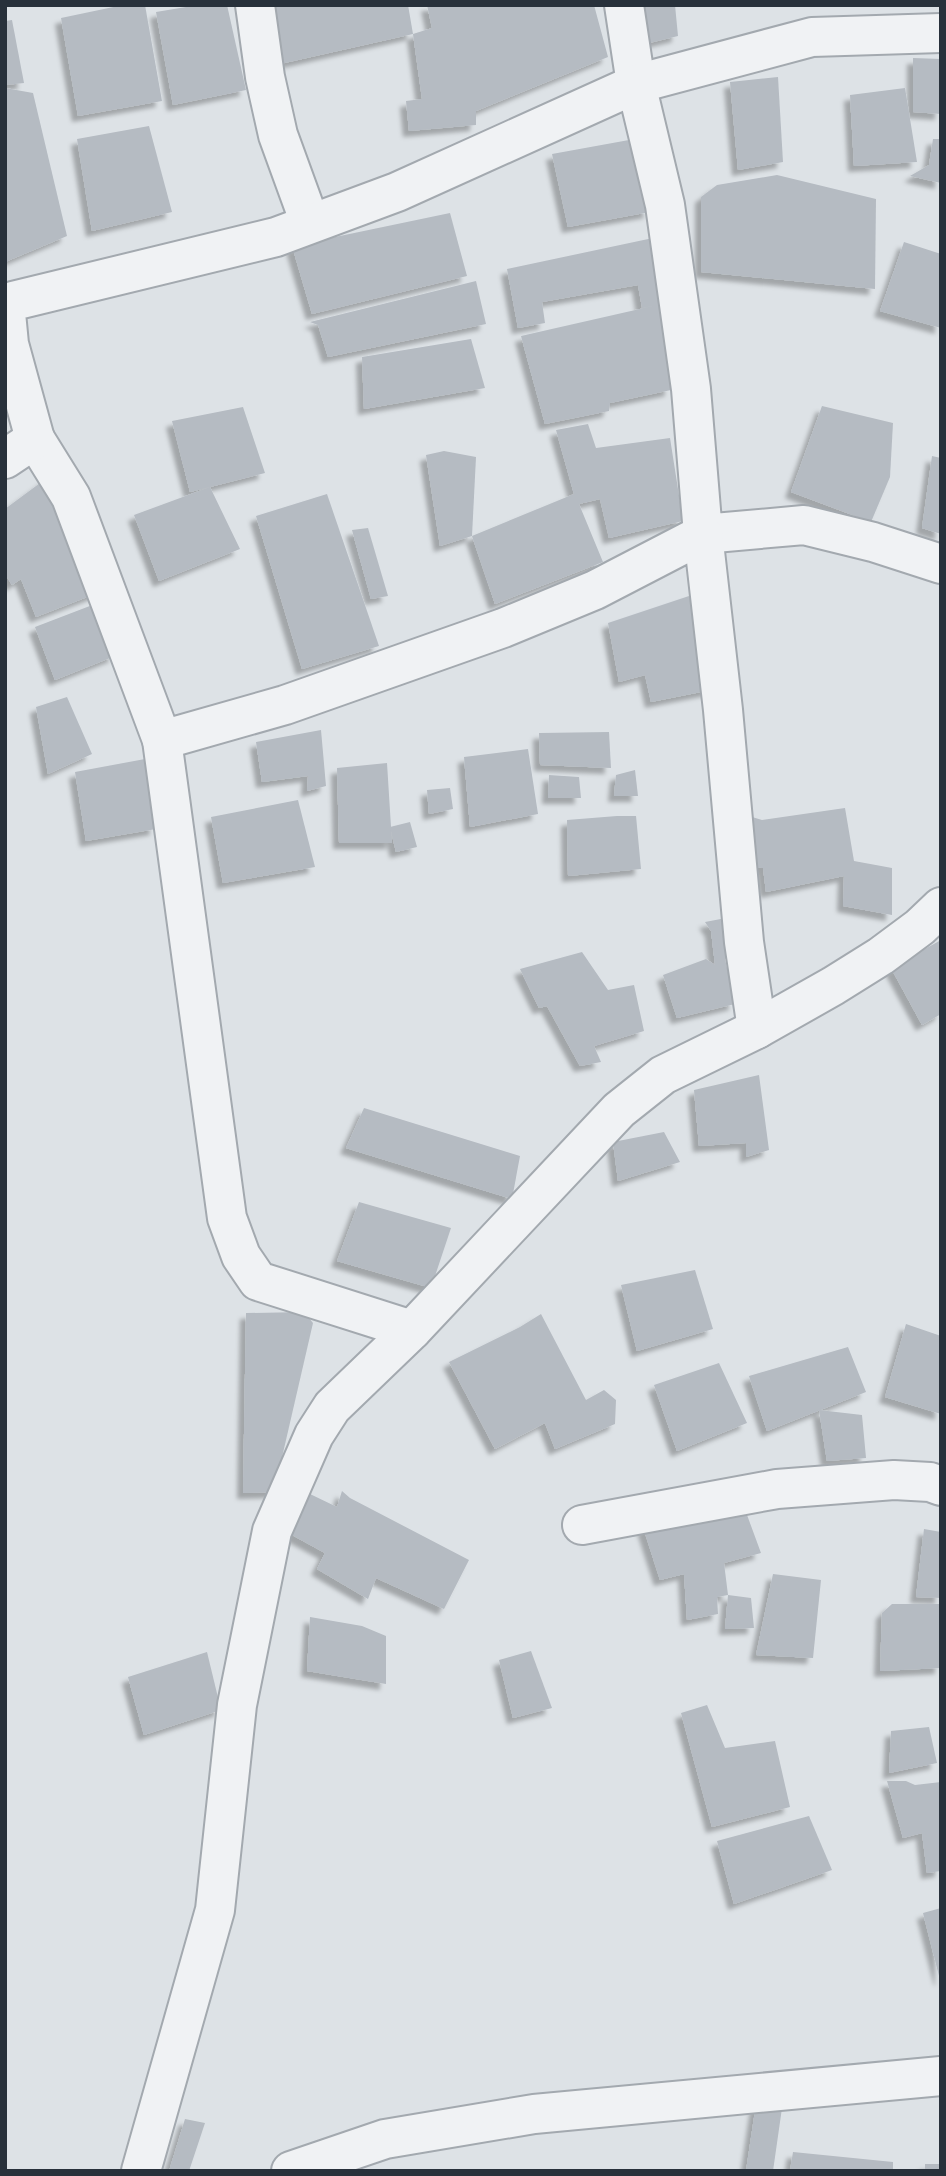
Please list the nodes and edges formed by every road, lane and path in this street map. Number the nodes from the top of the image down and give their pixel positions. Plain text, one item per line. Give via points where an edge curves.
1 (255, 5) edge
2 (624, 5) edge
3 (941, 33) edge
4 (636, 84) junction
5 (310, 223) junction
6 (7, 344) edge
7 (20, 449) edge
8 (703, 534) junction
9 (941, 564) edge
10 (162, 740) junction
11 (941, 907) edge
12 (757, 1029) junction
13 (412, 1330) junction
14 (941, 1486) edge
15 (582, 1525) dead end
16 (941, 2076) edge
17 (141, 2171) edge
18 (291, 2171) edge

1 - 5 street via 278,135
2 - 4 street
3 - 4 street via 812,37
4 - 5 street via 397,192
4 - 8 street via 665,205 691,389
5 - 6 street via 276,237 13,301 6,313
6 - 7 street
7 - 10 street via 71,497
8 - 9 street via 804,525
8 - 10 street via 595,590 503,628 285,705
8 - 12 street
10 - 13 street via 227,1218 242,1256 258,1281
11 - 12 street via 881,957
12 - 13 street via 663,1075 619,1110
13 - 17 street via 332,1407 314,1435 272,1531 237,1705 215,1910
14 - 15 street via 894,1480 777,1489
16 - 18 street via 534,2115 384,2139

